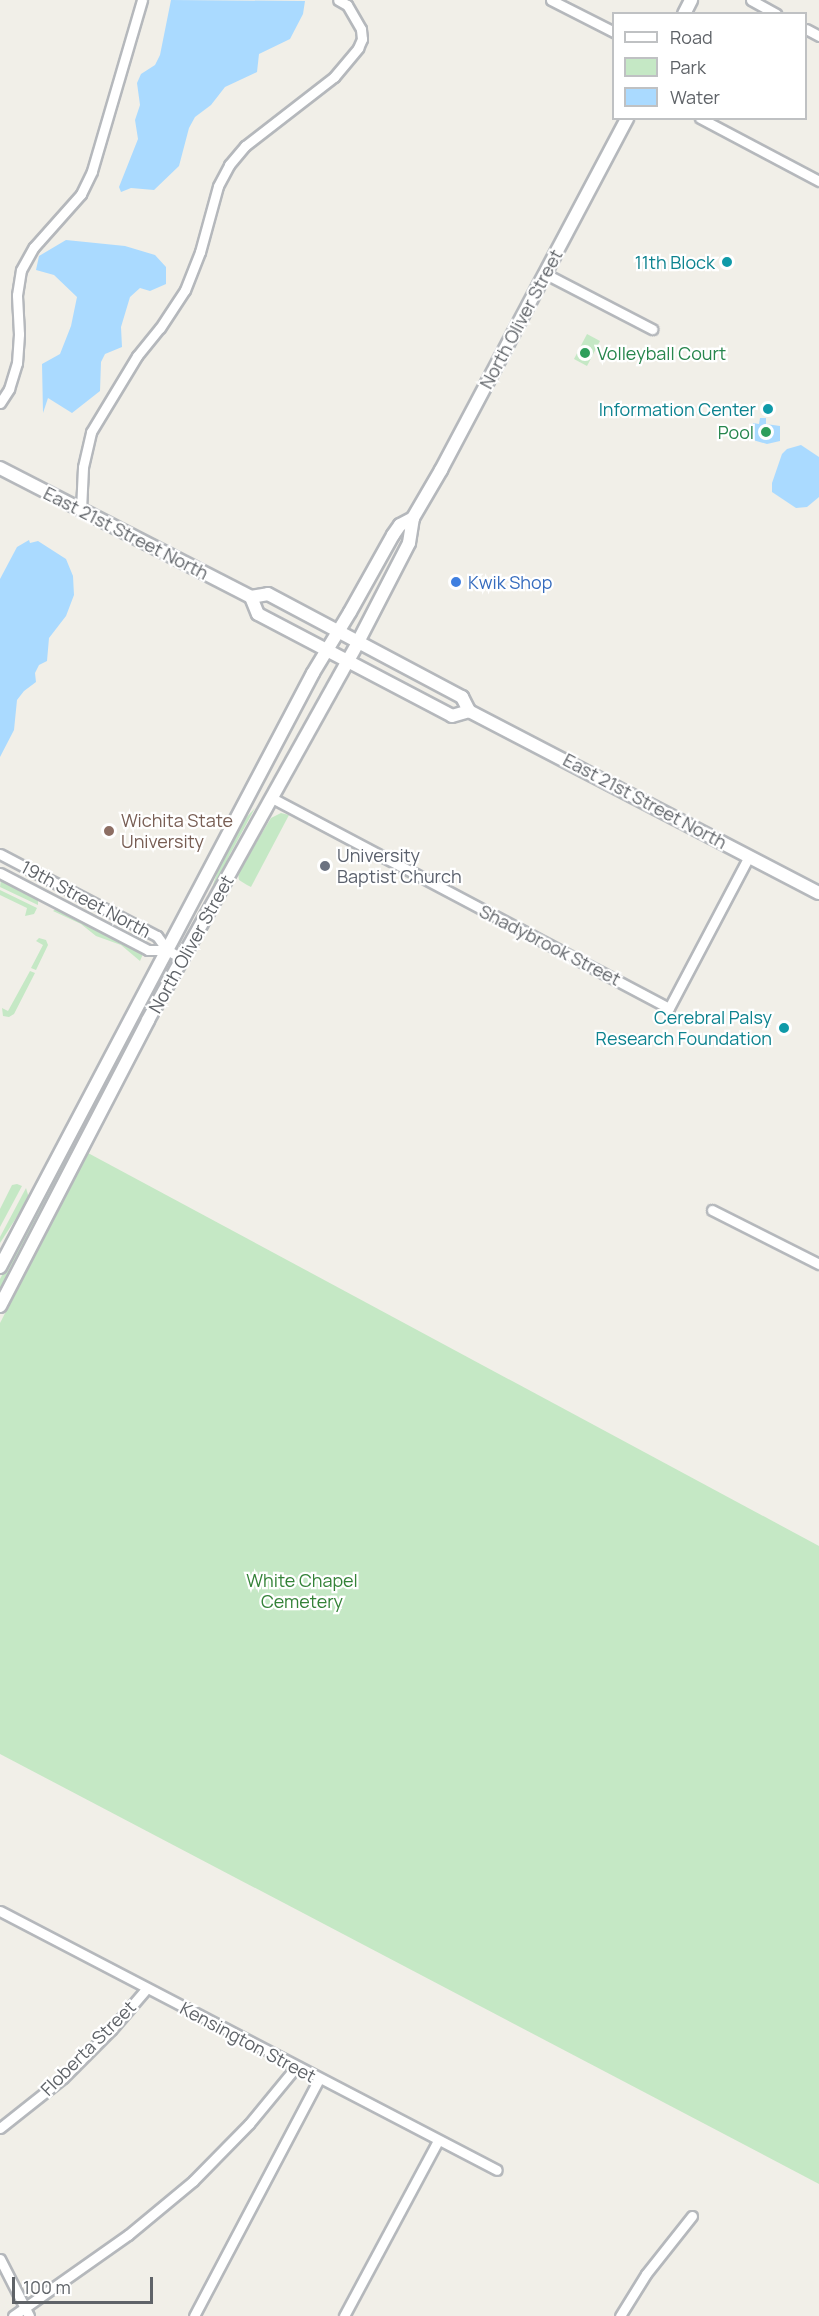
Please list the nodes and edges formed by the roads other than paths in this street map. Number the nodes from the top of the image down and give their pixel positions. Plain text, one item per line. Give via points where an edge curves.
1 (142, 0) edge
2 (338, 0) edge
3 (551, 0) edge
4 (751, 0) edge
5 (772, 12) edge
6 (612, 31) edge
7 (626, 120) edge
8 (704, 120) edge
9 (819, 181) edge
10 (544, 273) junction
11 (652, 329) dead end
12 (0, 403) edge
13 (0, 468) edge
14 (81, 510) junction
15 (413, 518) junction
16 (251, 597) junction
17 (339, 631) junction
18 (358, 642) junction
19 (327, 650) junction
20 (346, 660) junction
21 (470, 711) junction
22 (272, 798) junction
23 (0, 854) edge
24 (749, 856) junction
25 (0, 873) edge
26 (819, 893) edge
27 (167, 950) junction
28 (183, 959) junction
29 (712, 1210) dead end
30 (819, 1264) edge
31 (0, 1267) edge
32 (0, 1306) edge
33 (0, 1911) edge
34 (147, 1988) junction
35 (296, 2067) junction
36 (319, 2079) junction
37 (0, 2128) edge
38 (438, 2141) junction
39 (497, 2170) dead end
40 (692, 2216) dead end
41 (0, 2259) edge
42 (26, 2312) edge
43 (13, 2316) edge
44 (194, 2316) edge
45 (344, 2316) edge
46 (620, 2316) edge

1 - 12 street via 92,171 81,194 34,247 21,270 16,363 9,389
2 - 14 street via 347,5 361,29 358,48 334,77 245,146 229,165 218,186 200,252 184,290 137,356 91,432 83,467
3 - 6 street
4 - 5 street
7 - 10 main road, North Oliver Street
8 - 9 street
10 - 11 street
10 - 15 main road, North Oliver Street
13 - 14 main road, East 21st Street North
14 - 16 main road, East 21st Street North
15 - 17 main road, North Oliver Street via 400,525 393,535
15 - 18 main road, North Oliver Street via 409,543
16 - 17 main road, East 21st Street North via 267,594
16 - 19 main road, East 21st Street North via 258,614
17 - 18 main road, East 21st Street North
17 - 19 main road, North Oliver Street
18 - 20 main road, North Oliver Street
18 - 21 main road, East 21st Street North via 462,697
19 - 20 main road, East 21st Street North
19 - 27 main road, North Oliver Street
20 - 21 main road, East 21st Street North via 452,716
20 - 22 main road, North Oliver Street
21 - 24 main road, East 21st Street North
22 - 24 street, Shadybrook Street via 669,1008
22 - 28 main road, North Oliver Street
23 - 27 street, 19th Street North via 157,936
24 - 26 main road, East 21st Street North
25 - 27 street, 19th Street North via 148,950
27 - 28 street, 19th Street North
27 - 31 main road, North Oliver Street
28 - 32 main road, North Oliver Street
29 - 30 street
33 - 34 street, Kensington Street
34 - 35 street, Kensington Street
34 - 37 street, Floberta Street via 63,2078
35 - 36 street, Kensington Street
35 - 42 street via 249,2124 193,2181
36 - 38 street, Kensington Street
36 - 44 street
38 - 39 street, Kensington Street
38 - 45 street
40 - 46 street via 646,2274
41 - 42 street
42 - 43 street

